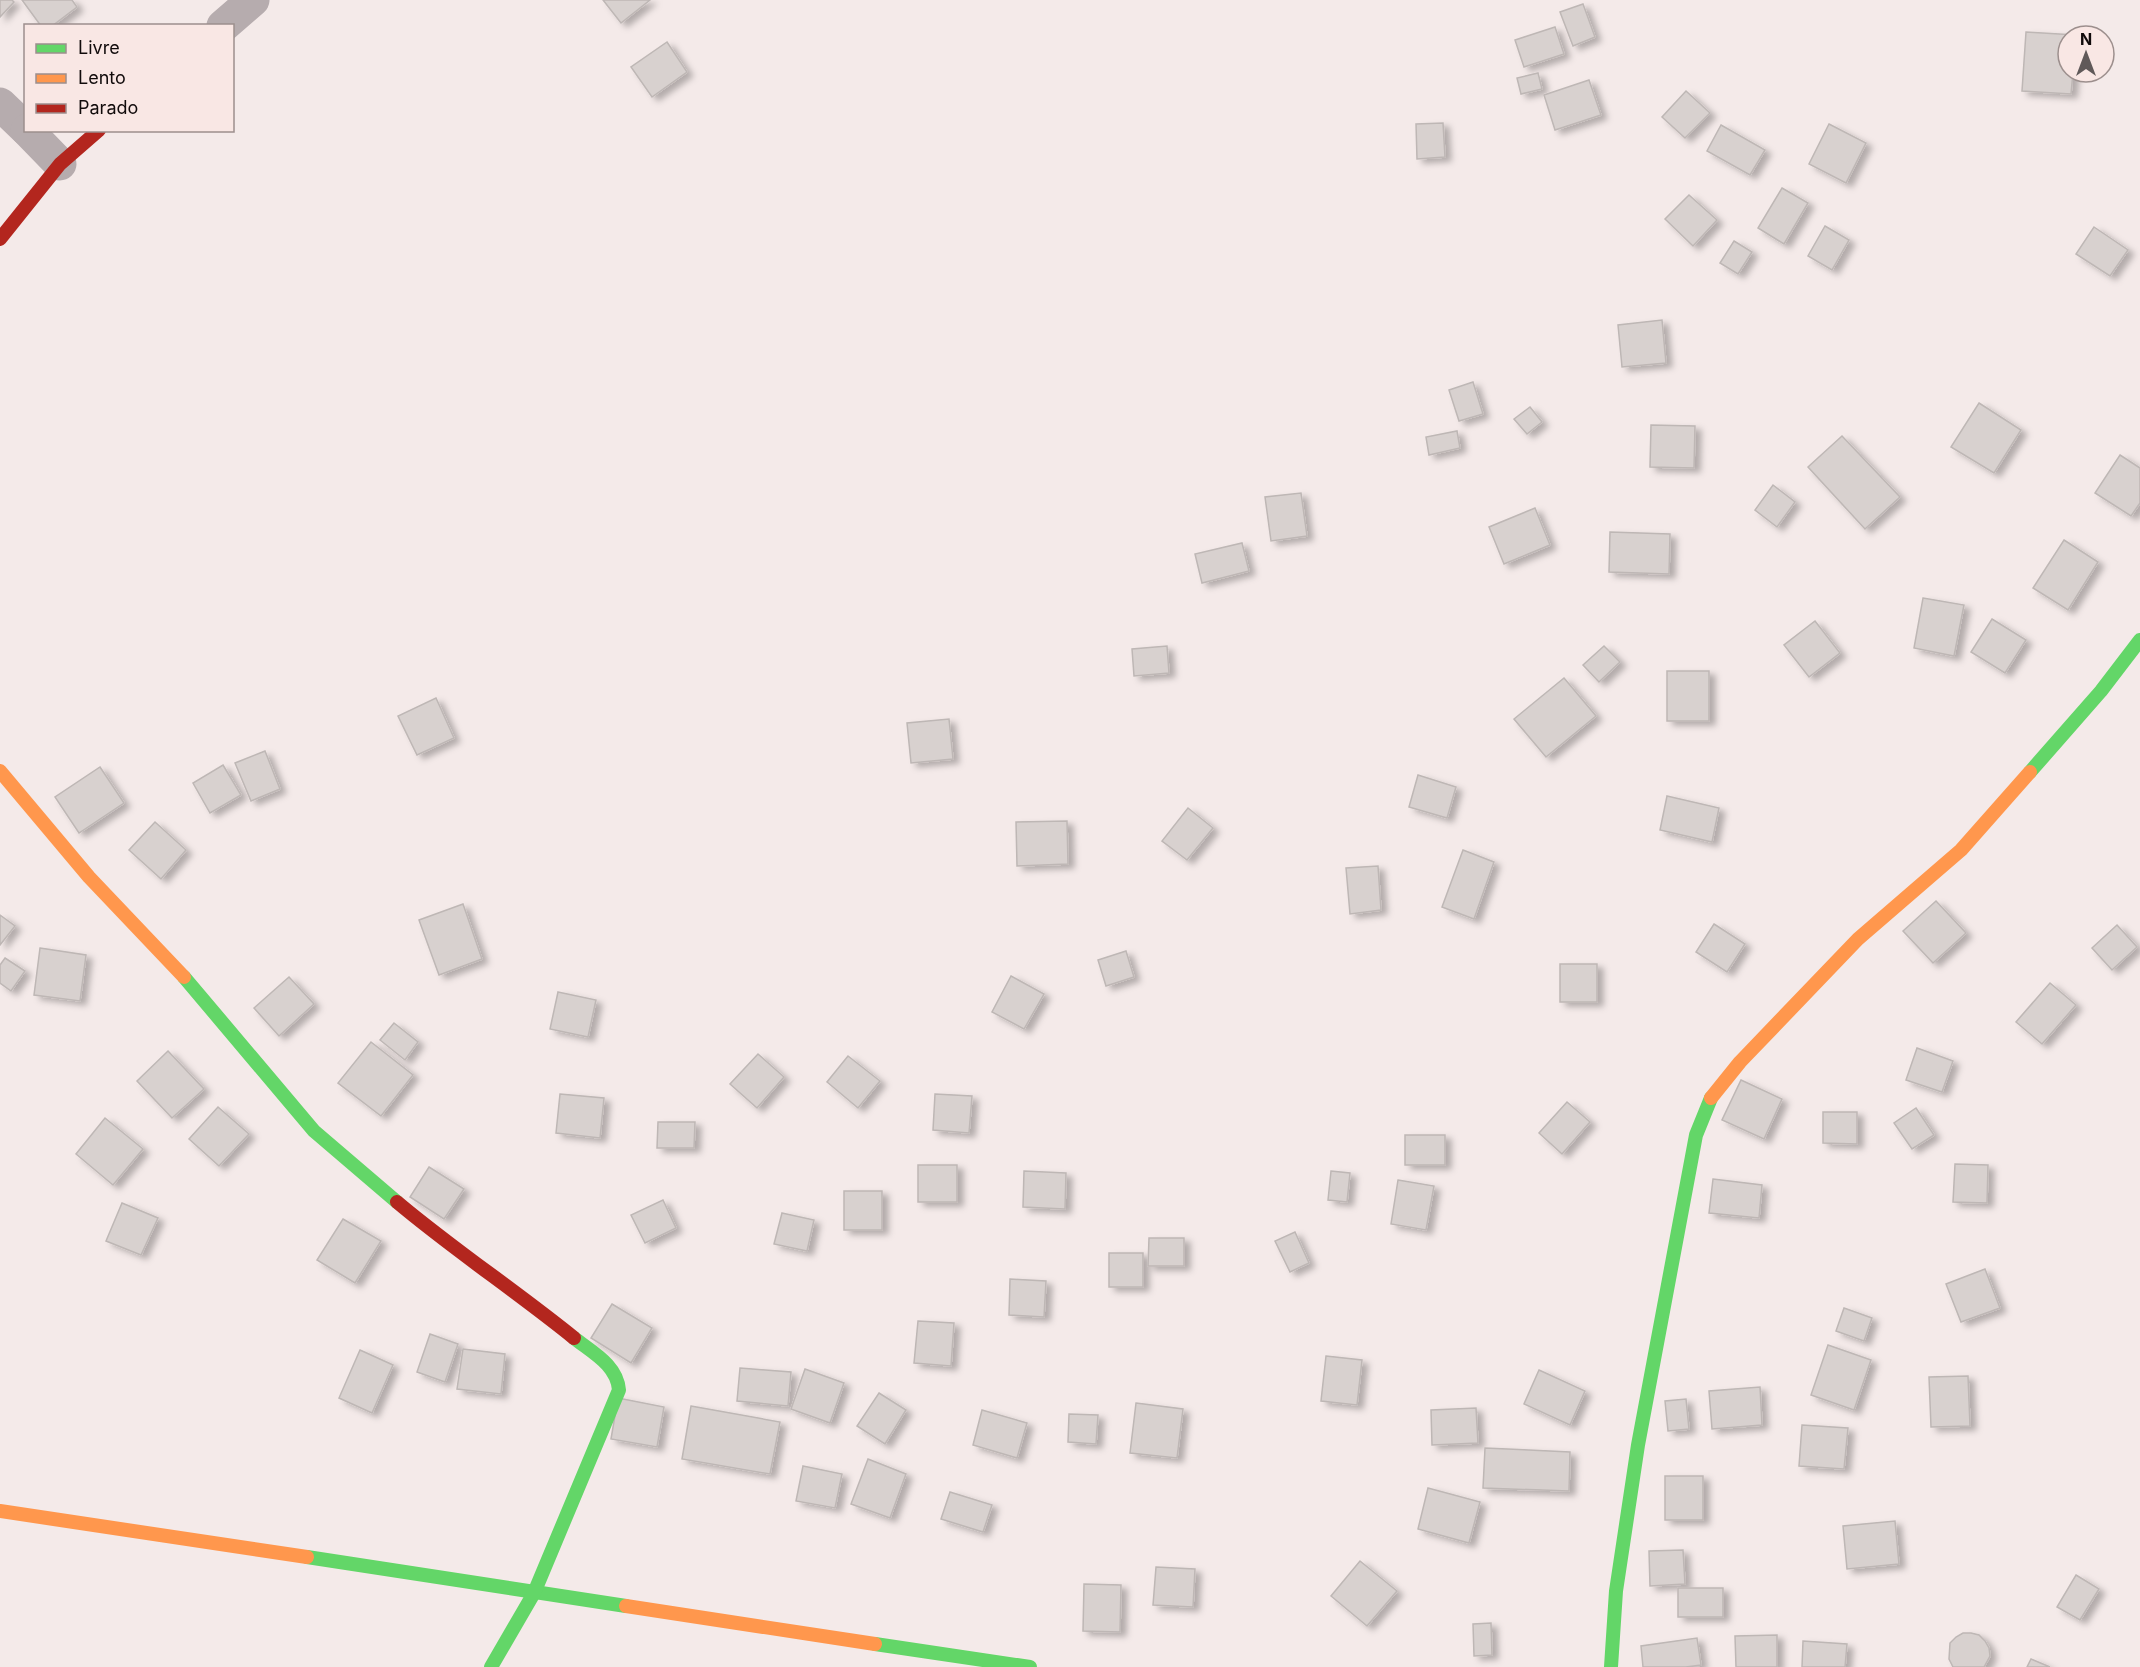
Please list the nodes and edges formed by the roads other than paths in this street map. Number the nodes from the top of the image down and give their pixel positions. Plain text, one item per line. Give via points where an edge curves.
1 (253, 0) edge
2 (225, 24) edge
3 (0, 104) edge
4 (24, 128) edge
5 (28, 132) edge
6 (97, 132) edge
7 (60, 164) junction
8 (0, 239) edge
9 (2140, 640) edge
10 (0, 771) edge
11 (0, 1511) edge
12 (534, 1593) junction
13 (491, 1667) edge
14 (1030, 1667) edge
15 (1611, 1667) edge

1 - 2 street
3 - 4 street
5 - 7 street
6 - 7 street
7 - 8 street
9 - 15 street via 2101,691 1961,850 1858,939 1713,1094 1696,1135 1638,1445 1616,1591
10 - 12 street via 88,877 180,972 314,1131 424,1225 613,1369 619,1390
11 - 12 street
12 - 13 street
12 - 14 street

